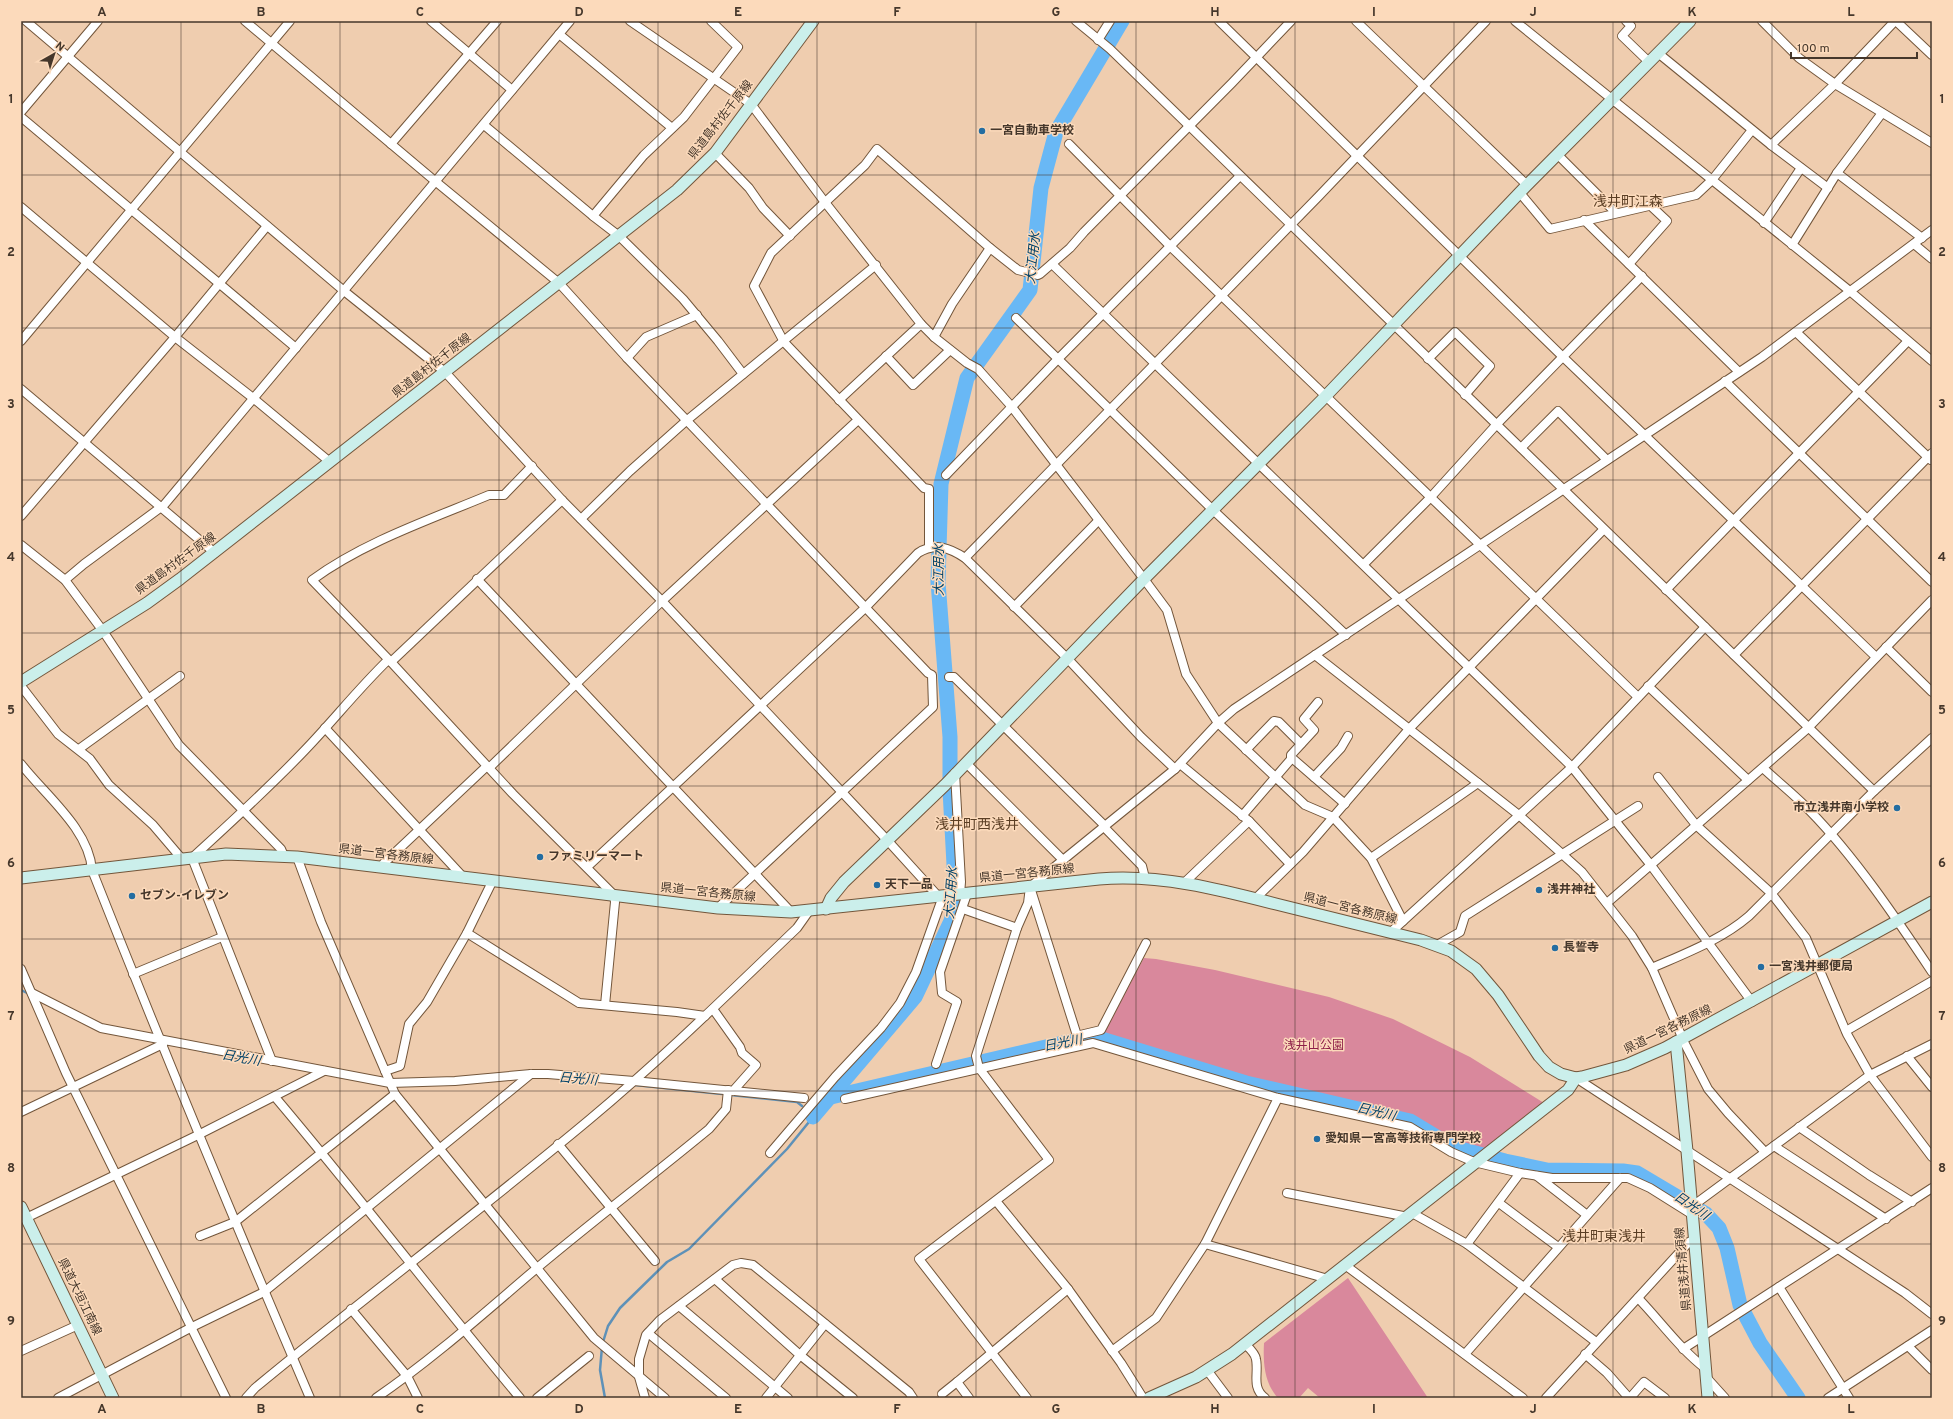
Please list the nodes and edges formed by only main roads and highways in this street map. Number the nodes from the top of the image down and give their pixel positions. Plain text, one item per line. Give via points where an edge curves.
1 (813, 21) edge
2 (1690, 21) edge
3 (21, 682) edge
4 (21, 878) edge
5 (1932, 902) edge
6 (826, 909) junction
7 (1680, 1039) junction
8 (1576, 1078) junction
9 (21, 1207) edge
10 (1706, 1396) edge
11 (113, 1398) edge
12 (1149, 1398) edge

1 - 3 main road, 県道島村佐千原線 via 715,153 690,179 214,553 152,599
2 - 6 main road via 945,786 844,882
4 - 6 main road, 県道一宮各務原線 via 226,854 284,856 718,908 791,912
5 - 7 main road, 県道一宮各務原線
6 - 8 main road, 県道一宮各務原線 via 1100,879 1145,878 1184,883 1437,945 1465,960 1488,981 1545,1063 1561,1074
7 - 8 main road, 県道一宮各務原線 via 1626,1065
7 - 10 main road, 県道浅井清須線
8 - 12 main road via 1568,1090 1245,1344 1207,1370
9 - 11 main road, 県道大垣江南線

